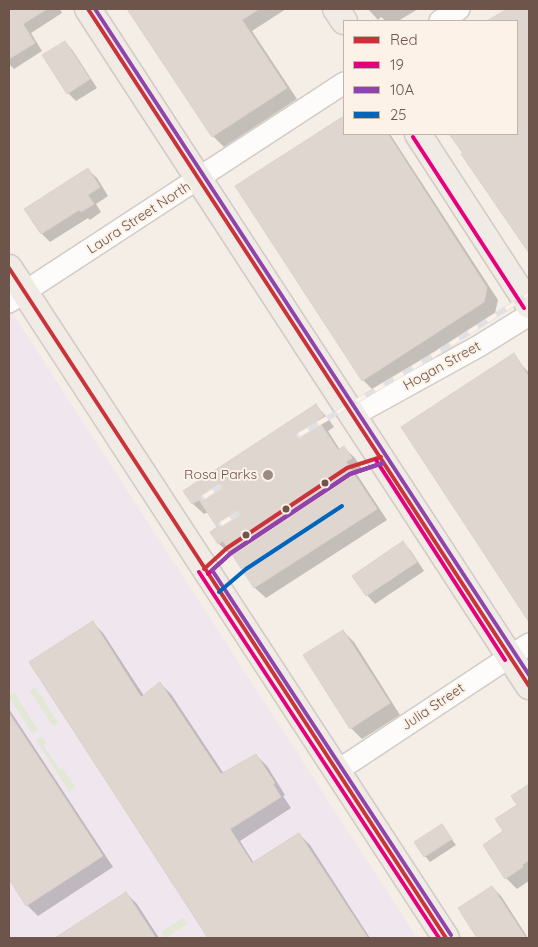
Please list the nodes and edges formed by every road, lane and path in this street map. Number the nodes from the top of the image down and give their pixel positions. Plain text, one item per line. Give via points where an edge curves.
1 (88, 9) edge
2 (336, 9) edge
3 (459, 9) edge
4 (343, 20) edge
5 (442, 20) edge
6 (343, 84) edge
7 (419, 135) edge
8 (199, 179) junction
9 (9, 268) edge
10 (16, 297) edge
11 (529, 305) edge
12 (529, 315) edge
13 (354, 416) junction
14 (520, 650) edge
15 (529, 686) edge
16 (337, 770) junction
17 (446, 938) edge

1 - 8 main road
2 - 4 main road
3 - 5 street
6 - 8 street, Laura Street North
7 - 11 main road
8 - 10 street, Laura Street North
8 - 13 main road
9 - 10 main road
10 - 16 main road
12 - 13 street, Hogan Street
13 - 14 main road
14 - 15 main road
14 - 16 street, Julia Street
16 - 17 main road

